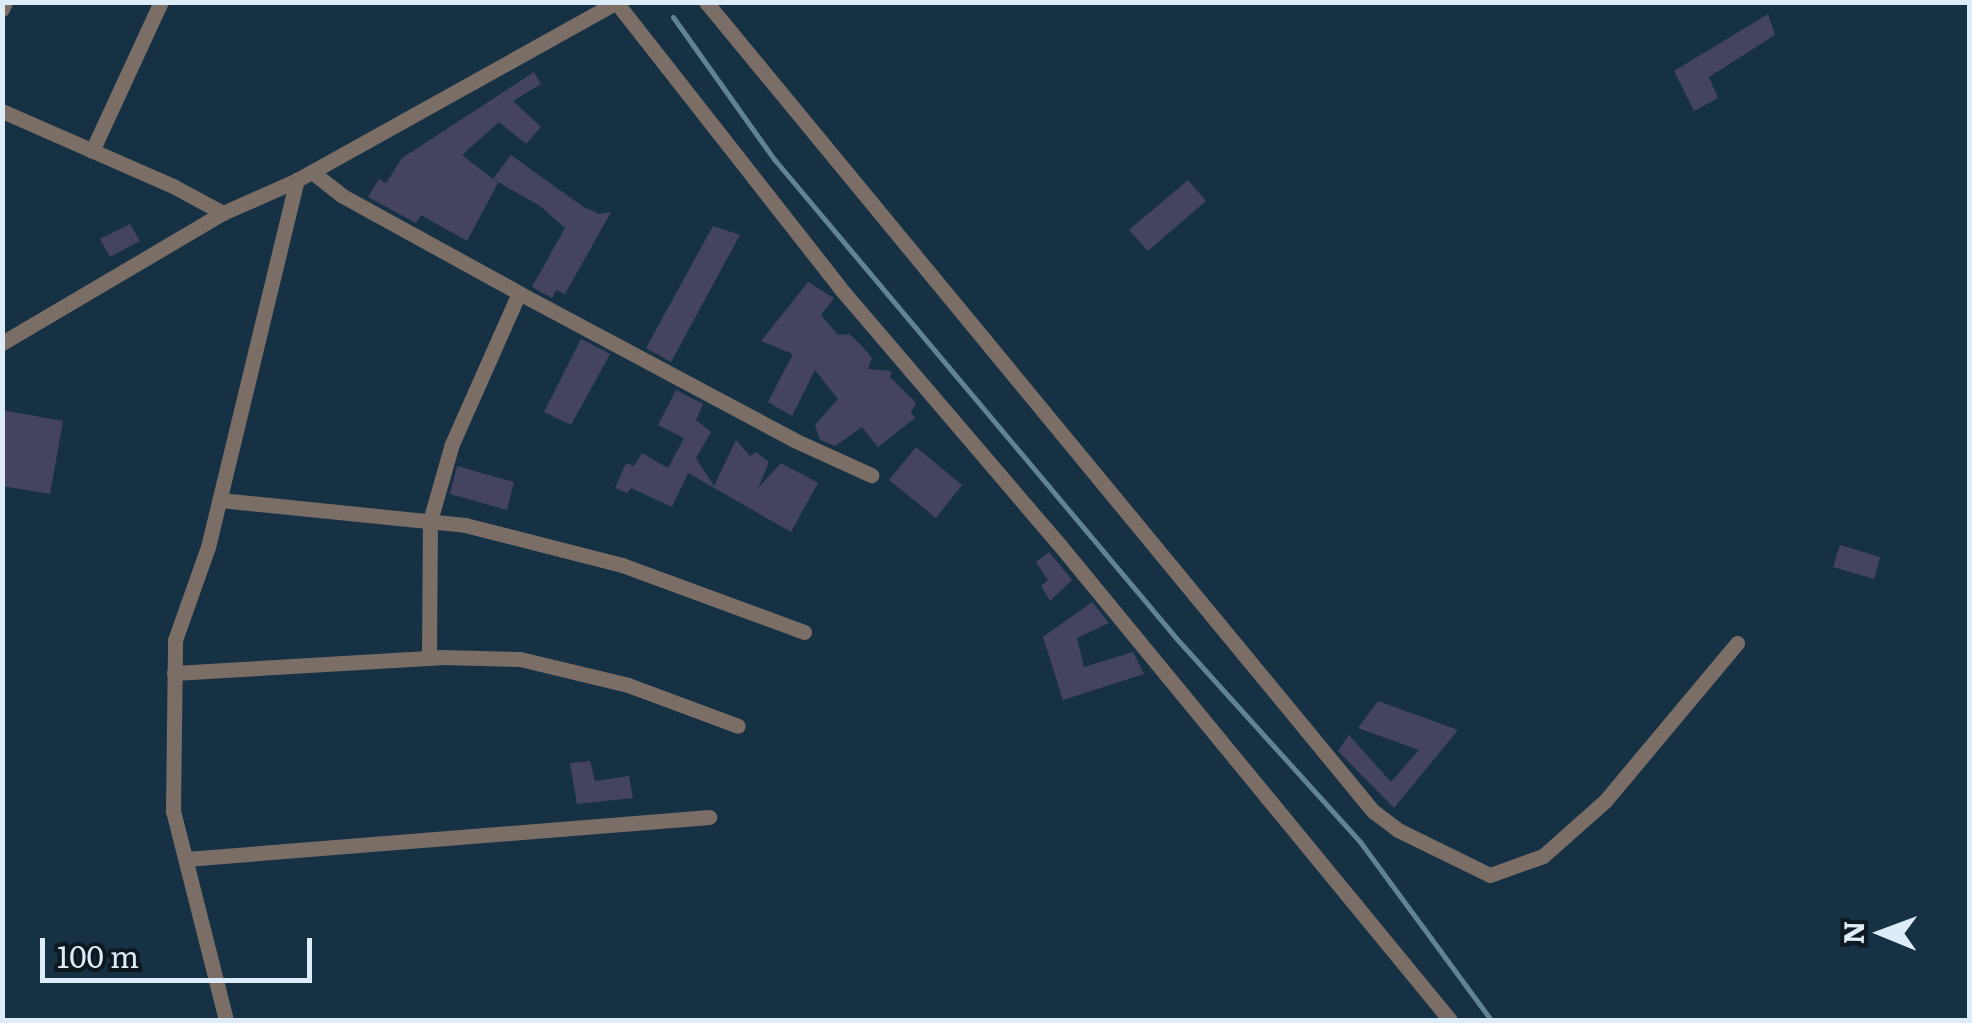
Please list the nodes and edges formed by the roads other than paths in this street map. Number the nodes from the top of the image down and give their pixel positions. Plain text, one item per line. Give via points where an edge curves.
1 (162, 2) edge
2 (706, 2) edge
3 (617, 3) edge
4 (2, 112) edge
5 (92, 151) junction
6 (305, 176) junction
7 (223, 214) junction
8 (519, 294) junction
9 (2, 343) edge
10 (871, 476) dead end
11 (220, 500) junction
12 (430, 522) junction
13 (804, 632) dead end
14 (1737, 643) dead end
15 (429, 658) junction
16 (174, 673) junction
17 (738, 726) dead end
18 (708, 817) dead end
19 (186, 859) junction
20 (226, 1020) edge
21 (1450, 1020) edge

1 - 5 street
2 - 14 street via 1373,811 1398,830 1490,875 1543,856 1605,801
3 - 6 street
3 - 21 street via 840,288
4 - 5 street
5 - 7 street
6 - 7 street
6 - 8 street
6 - 11 street
7 - 9 street
8 - 10 street
8 - 12 street via 452,444
11 - 12 street
11 - 16 street via 176,640
12 - 13 street via 622,566
12 - 15 street
15 - 16 street
15 - 17 street via 520,660 628,685
16 - 19 street via 173,811
18 - 19 street
19 - 20 street

